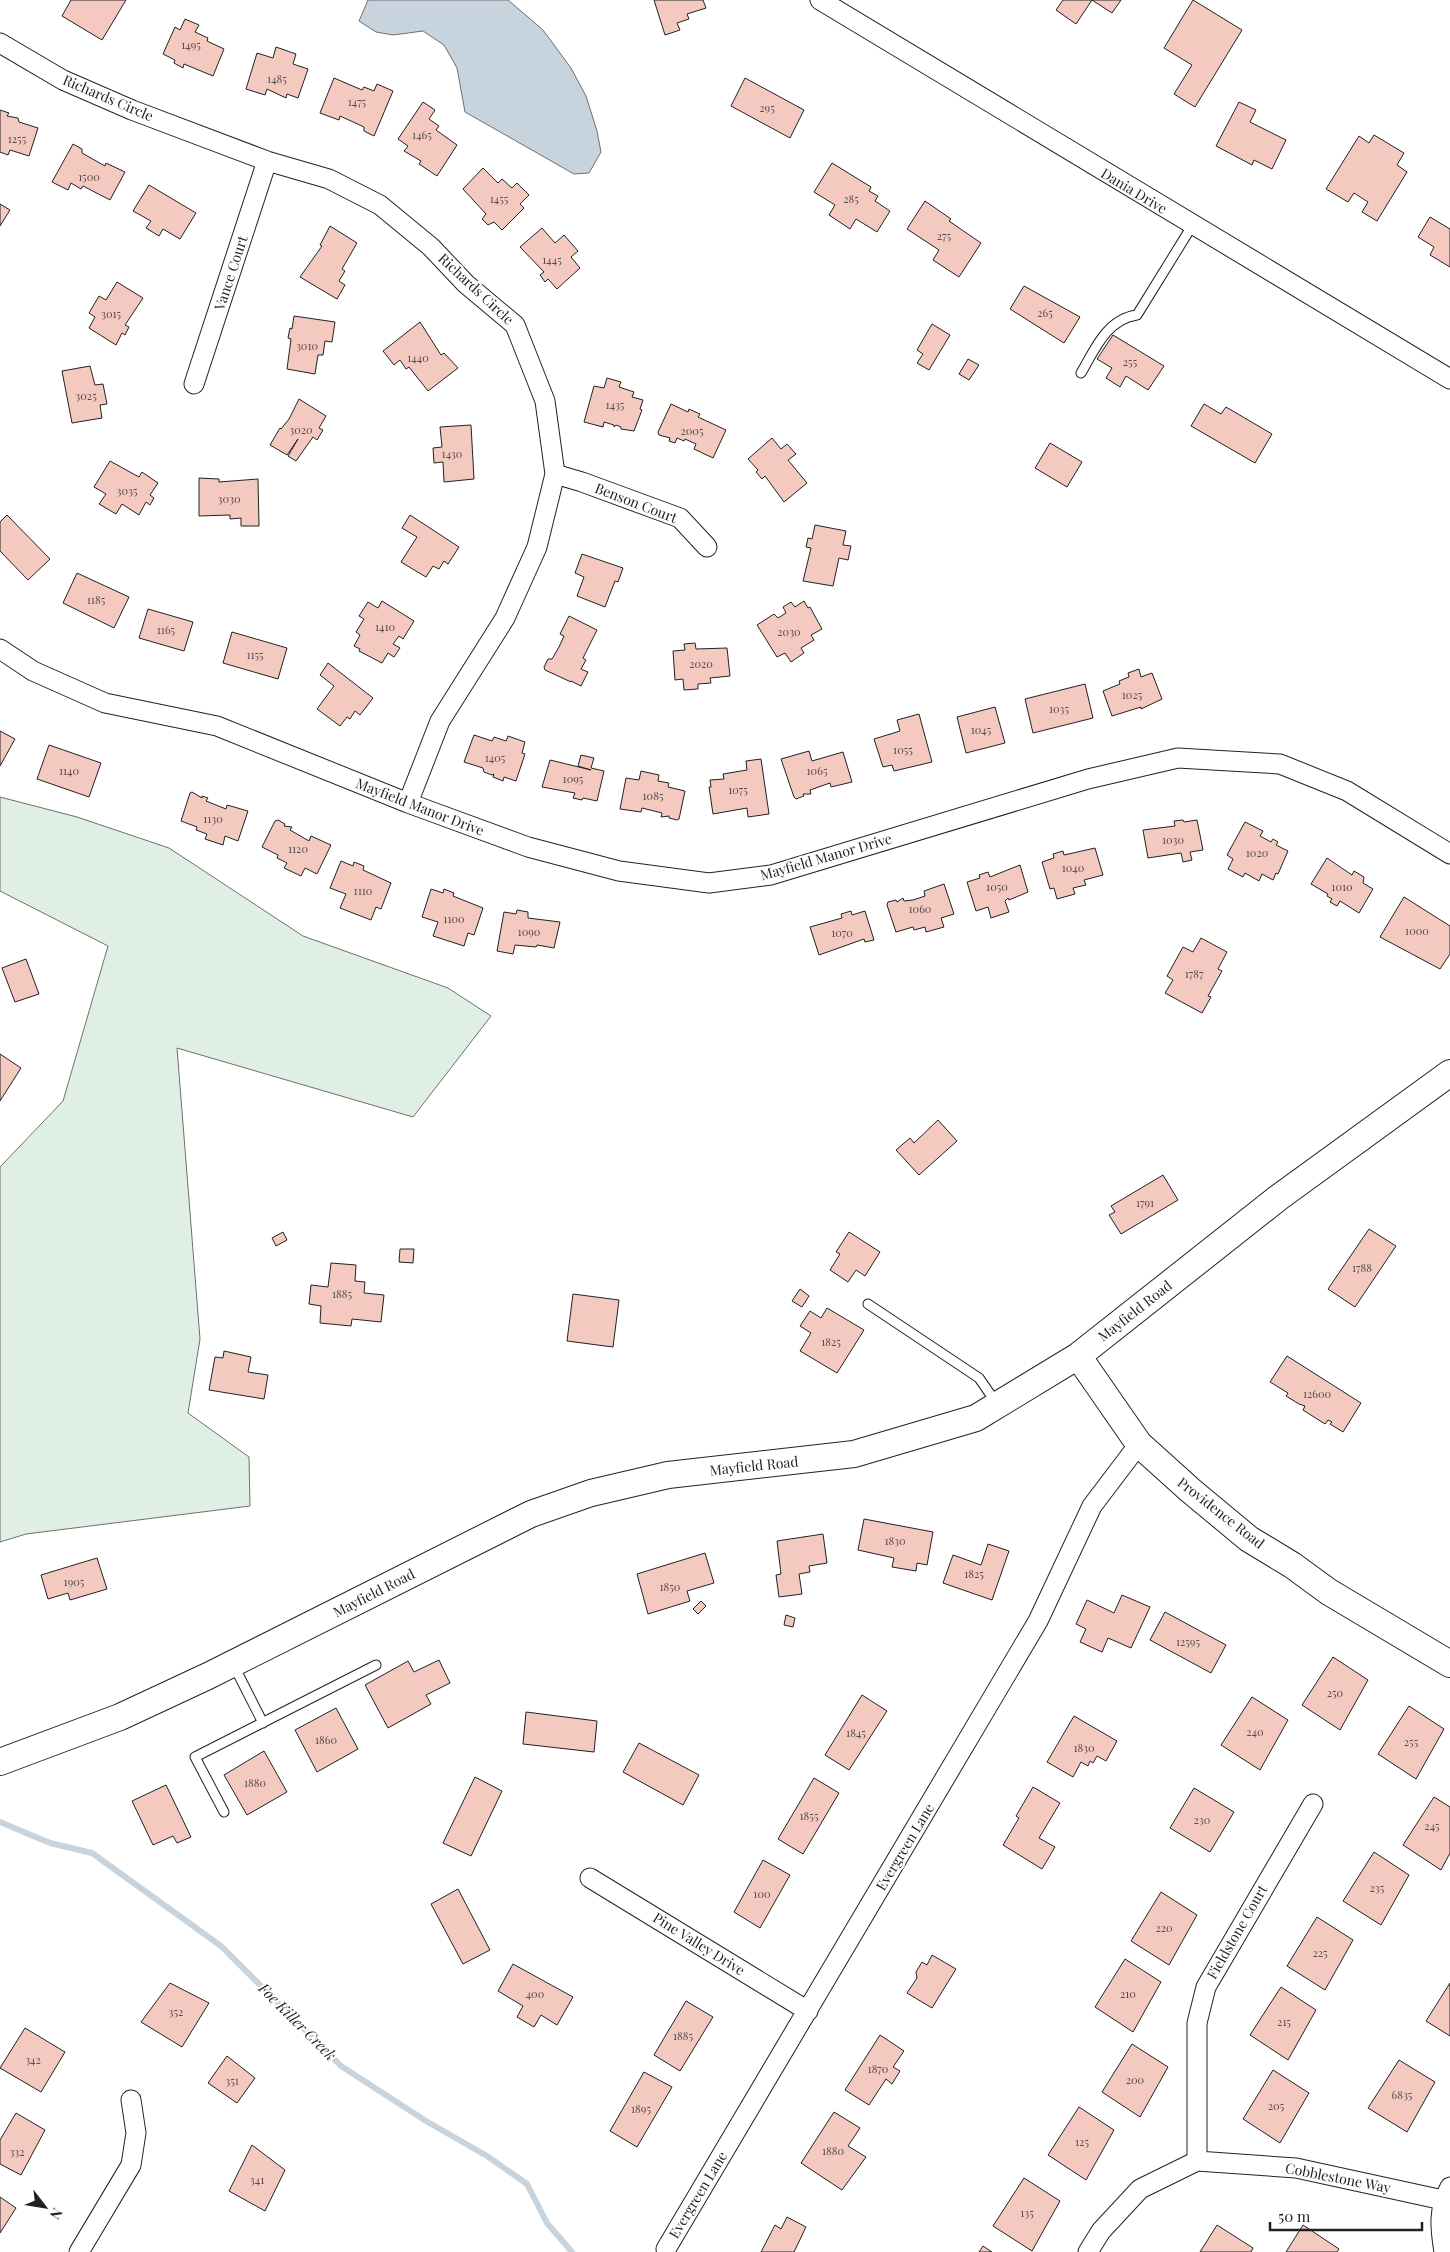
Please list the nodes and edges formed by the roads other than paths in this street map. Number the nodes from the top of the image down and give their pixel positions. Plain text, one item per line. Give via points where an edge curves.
1 (820, 0) edge
2 (0, 43) edge
3 (267, 161) junction
4 (1192, 226) junction
5 (1081, 373) dead end
6 (1450, 379) edge
7 (194, 384) dead end
8 (555, 474) junction
9 (707, 547) dead end
10 (0, 649) edge
11 (408, 803) junction
12 (1450, 854) edge
13 (1450, 1073) edge
14 (868, 1304) dead end
15 (1078, 1356) junction
16 (998, 1406) junction
17 (1139, 1444) junction
18 (233, 1663) junction
19 (1450, 1664) edge
20 (376, 1665) dead end
21 (263, 1723) junction
22 (0, 1762) edge
23 (1313, 1804) dead end
24 (224, 1812) dead end
25 (590, 1878) dead end
26 (808, 2011) junction
27 (131, 2100) dead end
28 (1197, 2161) junction
29 (1446, 2194) edge
30 (664, 2250) edge
31 (78, 2252) edge
32 (1088, 2252) edge
33 (1444, 2252) edge

1 - 4 street, Dania Drive
2 - 3 street, Richards Circle via 62,80
3 - 7 street, Vance Court
3 - 8 street, Richards Circle via 329,179 380,205 515,325 545,401
4 - 5 lane via 1137,315 1126,316 1111,326
4 - 6 street, Dania Drive
8 - 9 street, Benson Court via 680,518
8 - 11 street, Richards Circle via 537,547 506,618 440,721
10 - 11 street, Mayfield Manor Drive via 33,672 104,702 217,726
11 - 12 street, Mayfield Manor Drive via 528,847 620,871 709,883 771,875 1088,779 1178,758 1280,764 1347,791
13 - 15 street, Mayfield Road via 1278,1198
14 - 16 lane via 979,1378
15 - 16 street, Mayfield Road
15 - 17 street, Providence Road
16 - 18 street, Mayfield Road via 976,1418 854,1454 668,1475 591,1493 531,1514
17 - 19 street, Providence Road via 1249,1539 1329,1592
17 - 26 street, Evergreen Lane via 1092,1506 1038,1621
18 - 21 lane
18 - 22 street, Mayfield Road via 120,1717
20 - 21 lane
21 - 24 lane via 195,1757
23 - 28 street, Fieldstone Court via 1206,1987 1197,2022
25 - 26 street, Pine Valley Drive
26 - 30 street, Evergreen Lane
27 - 31 street via 136,2133 131,2165
28 - 29 street, Cobblestone Way via 1296,2168
28 - 32 street via 1140,2189 1101,2231
29 - 33 street via 1440,2220

